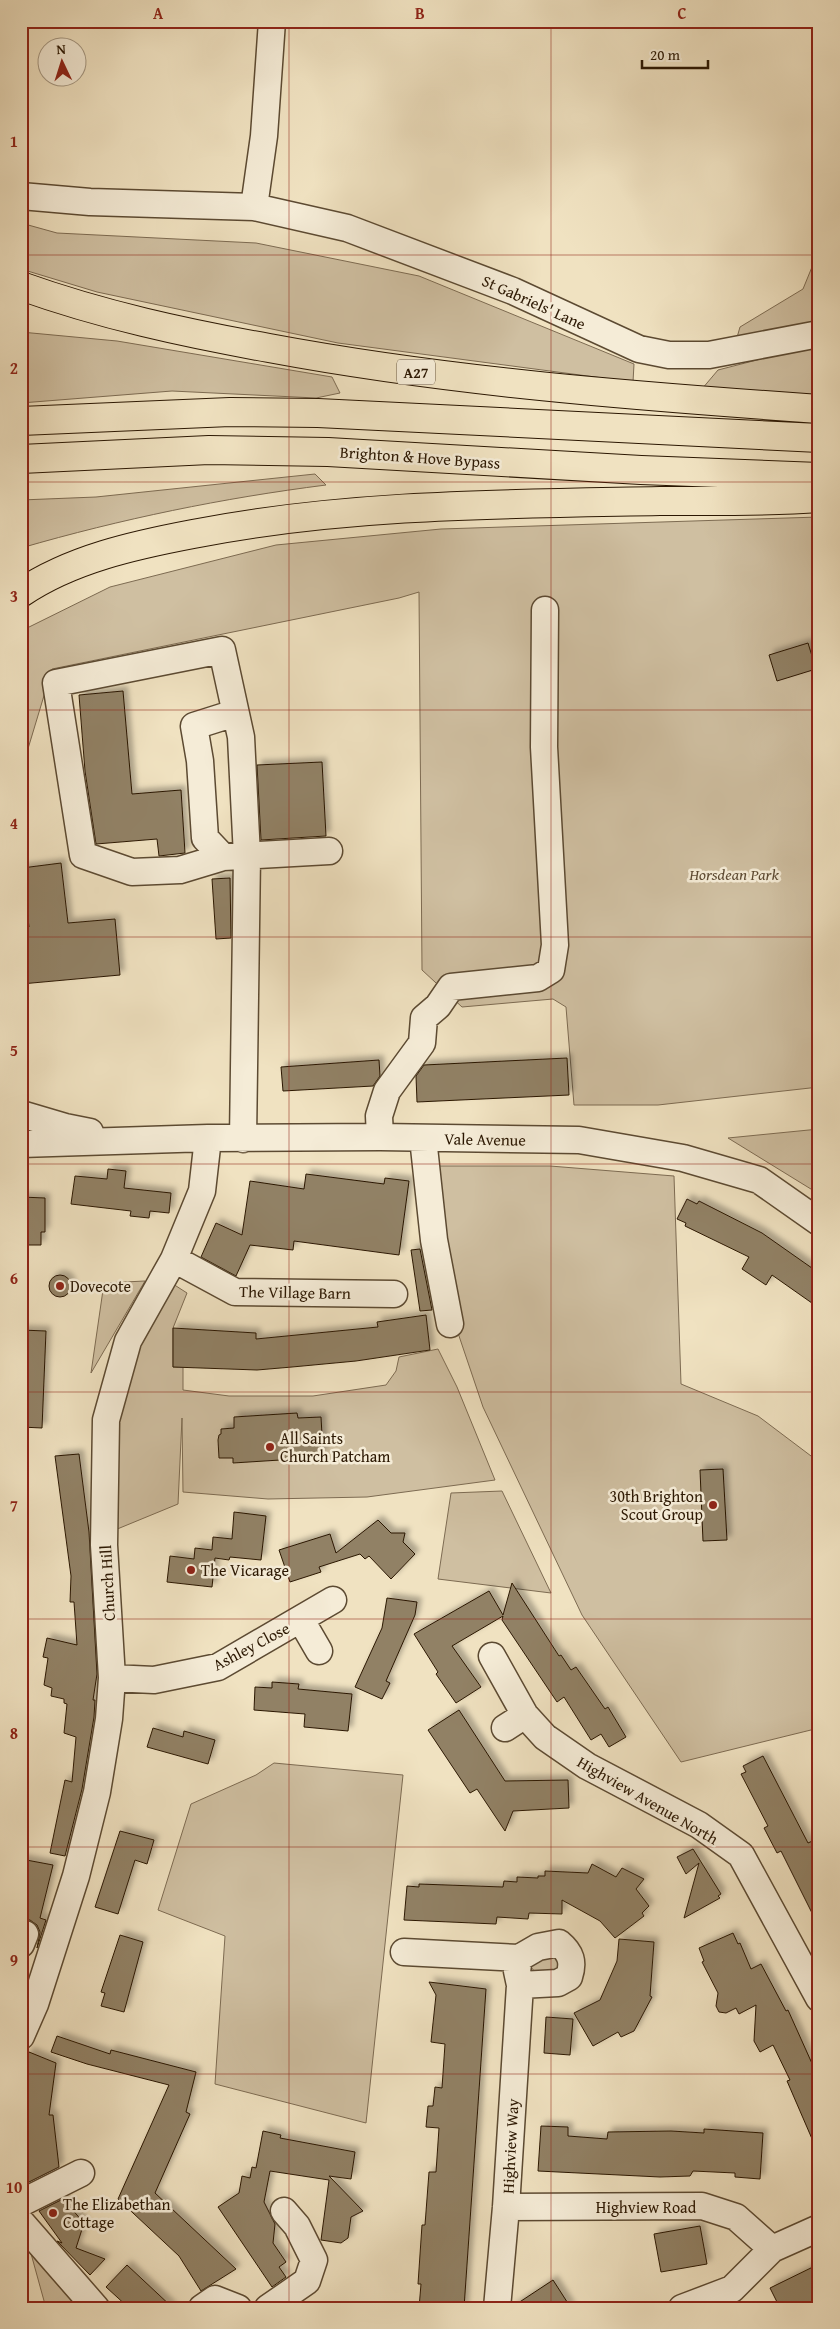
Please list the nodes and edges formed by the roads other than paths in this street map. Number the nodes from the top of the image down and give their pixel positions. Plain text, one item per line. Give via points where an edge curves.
1 (272, 21) edge
2 (21, 196) edge
3 (254, 207) junction
4 (21, 286) edge
5 (819, 334) edge
6 (819, 409) edge
7 (21, 421) edge
8 (819, 438) edge
9 (21, 459) edge
10 (819, 477) edge
11 (819, 498) edge
12 (21, 593) edge
13 (545, 610) dead end
14 (236, 713) junction
15 (329, 851) dead end
16 (235, 857) junction
17 (21, 1114) edge
18 (380, 1136) junction
19 (208, 1138) junction
20 (423, 1138) junction
21 (243, 1139) junction
22 (134, 1140) junction
23 (21, 1144) edge
24 (819, 1222) edge
25 (174, 1259) junction
26 (394, 1294) dead end
27 (450, 1324) dead end
28 (333, 1600) dead end
29 (301, 1620) junction
30 (319, 1651) dead end
31 (492, 1656) dead end
32 (112, 1678) junction
33 (404, 1952) dead end
34 (518, 1958) junction
35 (520, 1984) junction
36 (819, 1998) edge
37 (21, 2036) edge
38 (81, 2173) dead end
39 (21, 2203) edge
40 (506, 2206) junction
41 (284, 2211) dead end
42 (21, 2222) edge
43 (819, 2228) edge
44 (772, 2249) junction
45 (96, 2308) edge
46 (202, 2308) edge
47 (238, 2308) edge
48 (268, 2308) edge
49 (497, 2308) edge
50 (682, 2308) edge

1 - 3 street via 264,136
2 - 3 street, St Gabriels' Lane via 90,202
3 - 5 street, St Gabriels' Lane via 347,228 384,241 513,291 638,349 669,355 709,355
4 - 6 highway, A27 via 142,323 332,360 525,386
7 - 8 highway via 230,412 318,413
9 - 10 highway, Brighton & Hove Bypass via 209,450 318,451 632,470
11 - 12 highway via 338,512 229,526 145,543 44,578
13 - 18 street via 544,746 555,946 551,970 538,978 451,987 438,1006 424,1018 422,1043 387,1091 379,1116
14 - 16 street via 241,737
14 - 16 street via 194,726 200,761 205,838
14 - 16 street via 222,650 56,683 83,855 132,872 180,870
15 - 16 street
16 - 21 street
17 - 22 street, Vale Avenue via 65,1127
18 - 20 street, Vale Avenue
18 - 21 street, Vale Avenue
19 - 21 street, Vale Avenue
19 - 22 street, Vale Avenue
19 - 25 street, Church Hill via 202,1191
20 - 24 street, Vale Avenue via 579,1140 683,1158 759,1180
20 - 27 street via 434,1240
22 - 23 street, Vale Avenue
25 - 26 street, The Village Barn via 235,1292
25 - 32 street, Church Hill via 128,1341 106,1420 104,1545
28 - 29 street, Ashley Close
29 - 30 street, Ashley Close
29 - 32 street, Ashley Close via 218,1667 154,1680
31 - 36 street, Highview Avenue North via 515,1722 545,1737 587,1766 699,1825 741,1855
32 - 37 street, Church Hill via 98,1792 76,1876 35,2004
33 - 34 street
34 - 35 street, Highview Way
34 - 35 street via 538,1947 559,1943 569,1951 573,1965 569,1977 558,1983
35 - 40 street, Highview Way
38 - 39 street
40 - 44 street, Highview Road via 702,2206 736,2217
40 - 49 street, Highview Way
41 - 48 street via 297,2226 314,2260 307,2282
42 - 45 street
43 - 44 street
44 - 50 street via 732,2289
46 - 47 street via 215,2299

